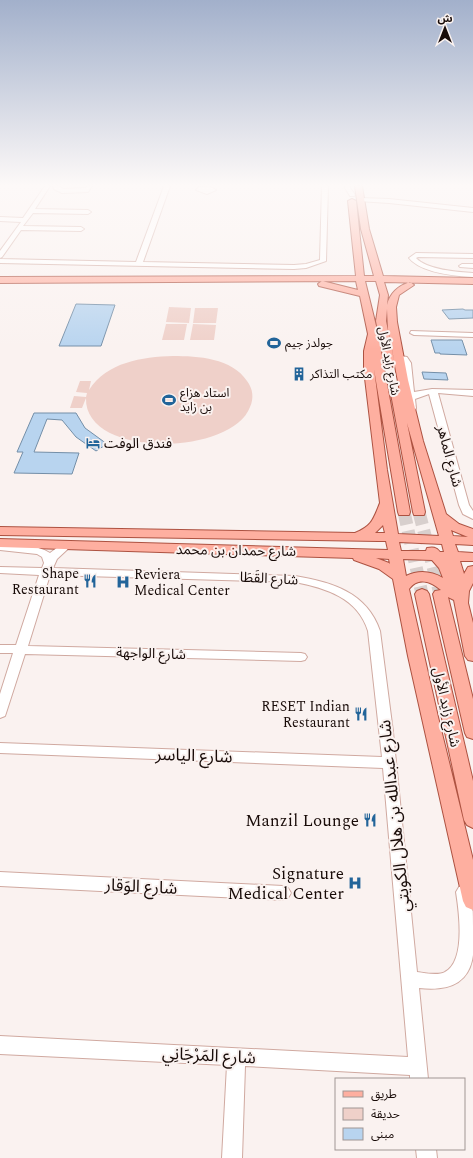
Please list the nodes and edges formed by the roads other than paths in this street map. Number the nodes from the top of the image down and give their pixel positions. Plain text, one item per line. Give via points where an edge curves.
1 (11, 240) edge
2 (147, 240) edge
3 (324, 240) edge
4 (356, 240) edge
5 (368, 240) edge
6 (357, 249) junction
7 (0, 256) edge
8 (473, 256) edge
9 (0, 261) edge
10 (139, 263) junction
11 (183, 264) junction
12 (358, 266) junction
13 (462, 266) dead end
14 (473, 266) edge
15 (377, 268) junction
16 (473, 275) edge
17 (341, 278) junction
18 (0, 280) edge
19 (180, 280) junction
20 (473, 281) edge
21 (414, 282) junction
22 (369, 283) junction
23 (297, 284) junction
24 (473, 286) edge
25 (0, 288) edge
26 (386, 320) junction
27 (414, 333) dead end
28 (373, 334) junction
29 (473, 335) edge
30 (398, 357) junction
31 (411, 384) junction
32 (431, 392) junction
33 (473, 393) edge
34 (412, 397) junction
35 (412, 419) junction
36 (386, 504) junction
37 (404, 512) tunnel mouth
38 (419, 512) tunnel mouth
39 (473, 516) edge
40 (441, 517) junction
41 (0, 531) edge
42 (473, 534) edge
43 (355, 537) junction
44 (473, 541) edge
45 (0, 544) edge
46 (66, 546) junction
47 (394, 546) junction
48 (0, 547) edge
49 (450, 548) junction
50 (473, 548) edge
51 (247, 550) junction
52 (431, 550) junction
53 (343, 553) junction
54 (473, 557) edge
55 (47, 567) junction
56 (0, 570) edge
57 (473, 570) edge
58 (400, 583) junction
59 (422, 594) tunnel mouth
60 (440, 594) tunnel mouth
61 (461, 597) junction
62 (0, 649) edge
63 (21, 650) junction
64 (376, 654) joint
65 (473, 656) edge
66 (301, 657) dead end
67 (0, 713) edge
68 (473, 733) edge
69 (0, 748) edge
70 (388, 763) junction
71 (473, 820) edge
72 (464, 864) junction
73 (0, 879) edge
74 (283, 893) dead end
75 (473, 901) edge
76 (410, 980) junction
77 (0, 1045) edge
78 (236, 1056) junction
79 (418, 1073) edge
80 (232, 1158) edge

1 - 7 street
2 - 10 street
3 - 11 street via 323,261 306,266
4 - 6 main road, شارع زايد الأول
5 - 15 main road, شارع زايد الأول
6 - 12 main road, شارع زايد الأول
6 - 22 main road via 364,258
8 - 16 street via 424,255 412,258 416,262 446,272
9 - 10 street
10 - 11 street
11 - 19 street
12 - 17 main road via 352,273
12 - 22 main road, شارع زايد الأول
13 - 14 street
15 - 21 main road
15 - 22 main road, شارع زايد الأول
17 - 19 main road
17 - 22 main road
18 - 19 main road
20 - 21 main road
20 - 22 main road
21 - 22 main road
21 - 24 main road
21 - 26 main road via 395,296
22 - 23 main road
22 - 23 main road
22 - 26 main road
22 - 26 main road, شارع زايد الأول via 384,295
22 - 28 main road, شارع زايد الأول
23 - 25 main road
26 - 30 main road
26 - 38 main road, شارع زايد الأول
27 - 29 street
28 - 36 main road via 368,348
28 - 37 main road, شارع زايد الأول
30 - 31 street via 408,363
30 - 35 main road
31 - 32 street
31 - 34 street
32 - 33 street
32 - 34 street via 419,393
32 - 39 street, شارع الماهر via 464,505
34 - 35 street
35 - 40 main road
36 - 43 main road via 375,527
36 - 47 main road
40 - 42 main road via 454,527
40 - 49 main road
41 - 43 main road, شارع حمدان بن محمد
43 - 47 main road, شارع حمدان بن محمد
44 - 49 main road, شارع حمدان بن محمد
45 - 46 main road, شارع حمدان بن محمد
46 - 51 main road, شارع حمدان بن محمد
46 - 55 street via 55,554
47 - 49 main road, شارع حمدان بن محمد
47 - 51 main road via 292,544
47 - 52 main road, شارع حمدان بن محمد via 412,541
47 - 53 main road, شارع حمدان بن محمد
47 - 58 main road
48 - 55 street via 40,551 47,556
49 - 50 main road
49 - 52 main road, شارع حمدان بن محمد
49 - 54 main road, شارع حمدان بن محمد
49 - 61 main road
51 - 53 main road, شارع حمدان بن محمد
52 - 61 main road
53 - 58 main road via 384,566
55 - 56 street, شارع القَطَا
55 - 63 street
55 - 64 street, شارع القَطَا via 284,578 324,584 362,608 369,616 373,623
57 - 61 main road
58 - 61 main road via 413,578 430,578
58 - 72 main road
59 - 71 main road, شارع زايد الأول
60 - 68 main road, شارع زايد الأول
61 - 65 main road
62 - 63 street, شارع الواجهة
63 - 66 street, شارع الواجهة
63 - 67 street
64 - 70 street, شارع عبدالله بن هلال الكويتي
69 - 70 street, شارع الياسر
70 - 76 street, شارع عبدالله بن هلال الكويتي
72 - 75 main road
72 - 76 street via 463,884 472,944 470,961 460,975 451,979
73 - 74 street, شارع الوَقار
76 - 79 street, شارع عبدالله بن هلال الكويتي
77 - 78 street, شارع المَرْجَانِي
78 - 79 street, شارع المَرْجَانِي
78 - 80 street

